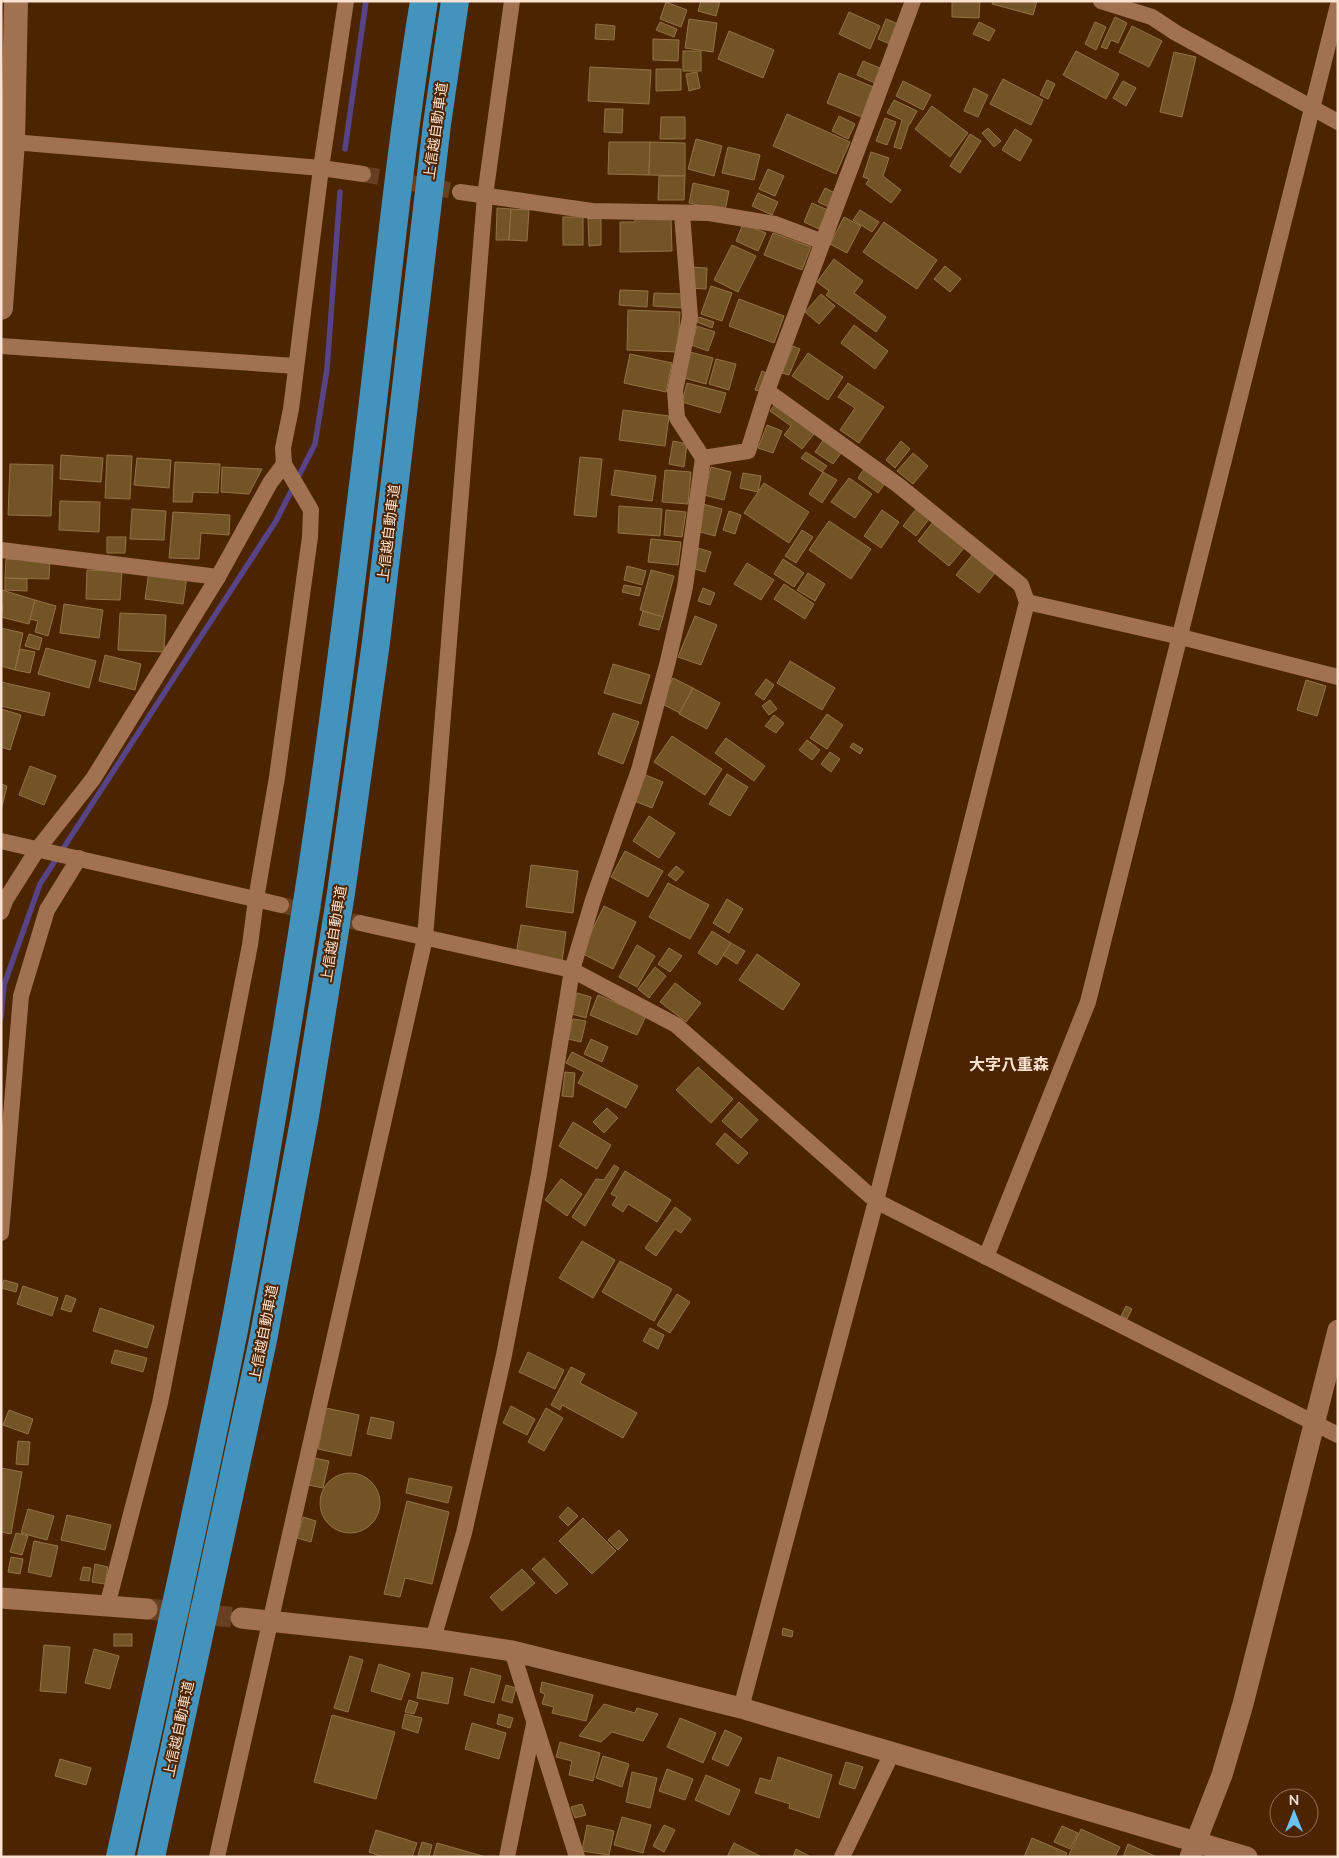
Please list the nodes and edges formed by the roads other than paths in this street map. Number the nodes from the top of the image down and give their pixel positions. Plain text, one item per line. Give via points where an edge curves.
1 (16, 1) edge
2 (346, 1) edge
3 (424, 1) edge
4 (455, 1) edge
5 (512, 1) edge
6 (913, 1) edge
7 (1101, 1) edge
8 (1338, 5) edge
9 (1312, 109) junction
10 (1338, 122) edge
11 (13, 142) junction
12 (321, 168) junction
13 (363, 174) tunnel mouth
14 (460, 192) tunnel mouth
15 (484, 196) junction
16 (682, 214) junction
17 (823, 242) junction
18 (1, 308) edge
19 (1, 346) edge
20 (296, 366) junction
21 (767, 391) junction
22 (703, 458) junction
23 (286, 468) junction
24 (1, 550) edge
25 (218, 577) junction
26 (1027, 602) junction
27 (1181, 638) junction
28 (1338, 677) edge
29 (1, 841) edge
30 (42, 851) junction
31 (76, 858) junction
32 (256, 899) junction
33 (281, 905) tunnel mouth
34 (1, 912) edge
35 (360, 923) tunnel mouth
36 (425, 938) junction
37 (572, 970) junction
38 (876, 1201) junction
39 (1, 1233) edge
40 (986, 1257) junction
41 (1338, 1330) edge
42 (1314, 1423) junction
43 (1338, 1435) edge
44 (1, 1598) edge
45 (108, 1606) junction
46 (147, 1609) tunnel mouth
47 (241, 1618) tunnel mouth
48 (269, 1620) junction
49 (433, 1639) junction
50 (512, 1651) junction
51 (741, 1708) junction
52 (535, 1721) junction
53 (892, 1753) junction
54 (1193, 1850) edge
55 (120, 1857) edge
56 (151, 1857) edge
57 (217, 1857) edge
58 (507, 1857) edge
59 (577, 1857) edge
60 (842, 1857) edge
61 (1247, 1857) edge

1 - 11 main road
2 - 12 street
3 - 55 highway via 405,126 330,745 287,1026 231,1344
4 - 56 highway, 上信越自動車道 via 435,134 376,642 341,893 305,1116 260,1359
5 - 15 street
6 - 17 street
7 - 9 street via 1152,17
8 - 9 street
9 - 10 street
9 - 27 street
11 - 12 street
11 - 18 main road
12 - 13 street
12 - 20 street
14 - 15 street
15 - 16 street via 592,211
15 - 36 street
16 - 17 street via 709,213 775,224
16 - 22 street via 690,317 676,391 677,418
17 - 21 street
19 - 20 street
20 - 23 street via 282,448
21 - 22 street via 748,450
21 - 26 street via 898,485 1021,585
22 - 37 street via 685,587 668,661 639,770
23 - 25 street via 270,483
23 - 32 street via 311,510 310,537 277,776
24 - 25 street
25 - 30 street via 93,779
26 - 27 street
26 - 38 street
27 - 28 street
27 - 40 street via 1088,1002
29 - 30 street
30 - 31 street
30 - 34 street via 6,898
31 - 32 street
31 - 39 street via 47,910 21,996
32 - 33 street
32 - 45 street via 250,945 160,1403
35 - 36 street
36 - 37 street
36 - 48 street
37 - 38 street via 676,1025
37 - 49 street via 539,1174 504,1355 464,1532
38 - 40 street
38 - 51 street
40 - 42 street
41 - 42 street
42 - 43 street
42 - 54 street via 1244,1704 1222,1775
44 - 45 street
45 - 46 street
47 - 48 street
48 - 49 street
48 - 57 street
49 - 50 street
50 - 51 street
50 - 52 street
51 - 53 street
52 - 58 street
52 - 59 street
53 - 54 street
53 - 60 street
54 - 61 street

